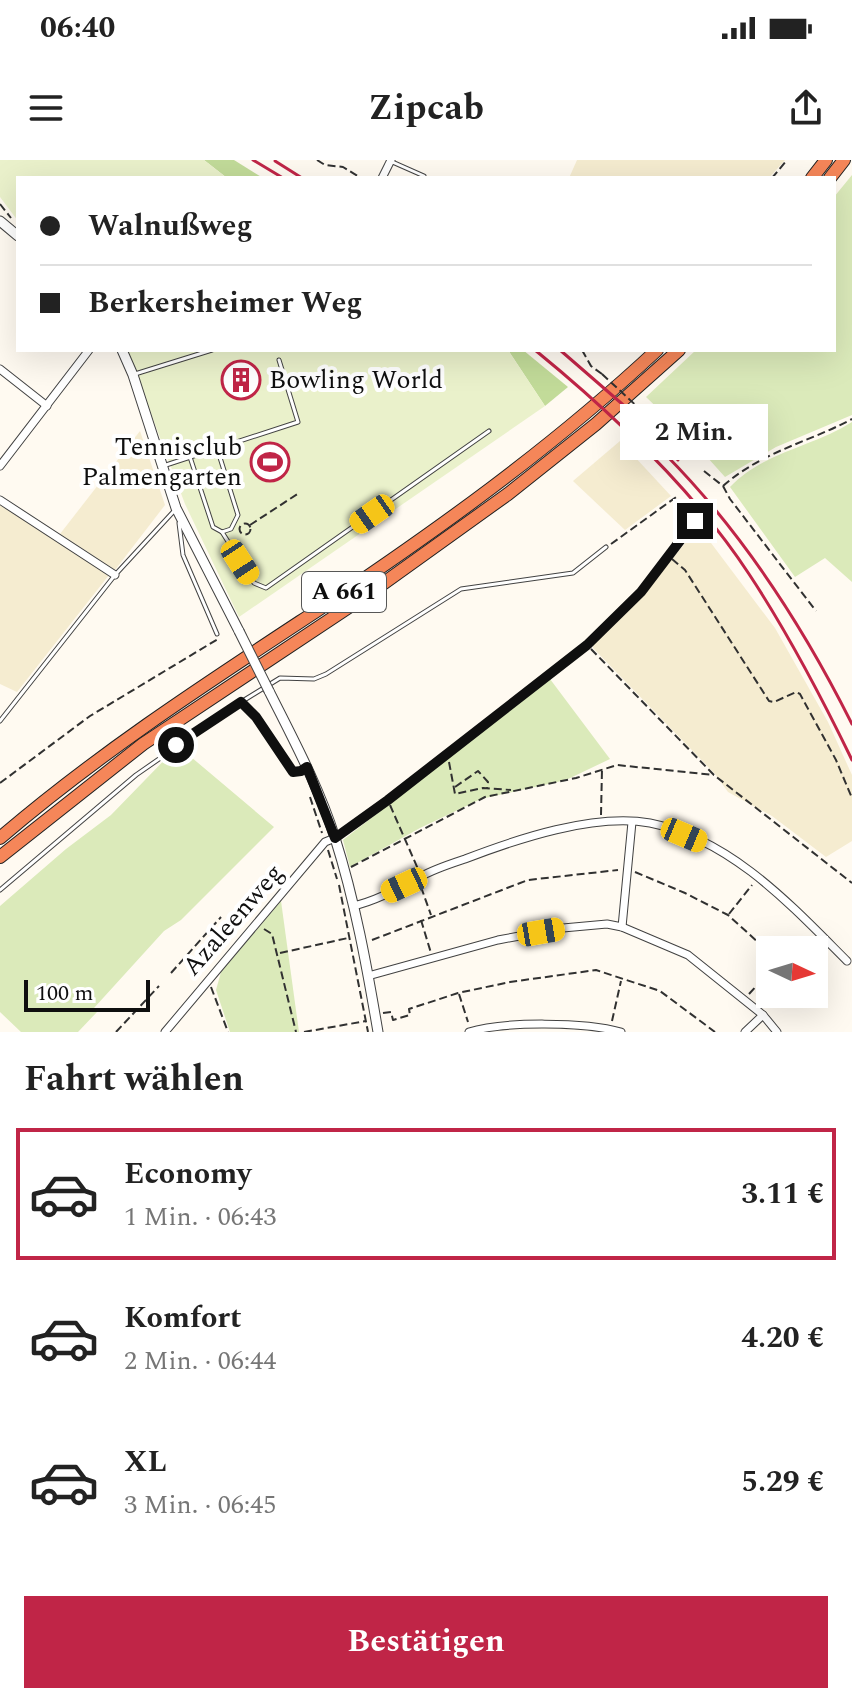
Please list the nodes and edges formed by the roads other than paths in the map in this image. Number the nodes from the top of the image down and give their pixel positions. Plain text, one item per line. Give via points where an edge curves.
1 (826, 160) edge
2 (844, 160) edge
3 (391, 161) edge
4 (424, 176) dead end
5 (814, 176) edge
6 (832, 176) edge
7 (0, 221) edge
8 (16, 234) edge
9 (88, 352) edge
10 (123, 352) edge
11 (206, 352) edge
12 (655, 352) edge
13 (677, 352) edge
14 (279, 360) dead end
15 (0, 369) edge
16 (133, 375) junction
17 (47, 406) junction
18 (489, 431) dead end
19 (217, 448) junction
20 (190, 457) junction
21 (0, 466) edge
22 (163, 466) junction
23 (0, 500) edge
24 (176, 508) junction
25 (695, 521) dead end
26 (222, 532) junction
27 (606, 547) road end
28 (115, 575) junction
29 (217, 636) road end
30 (241, 702) junction
31 (0, 721) edge
32 (307, 767) junction
33 (632, 822) junction
34 (0, 838) edge
35 (330, 840) junction
36 (0, 857) edge
37 (0, 890) edge
38 (353, 906) junction
39 (622, 927) junction
40 (847, 961) dead end
41 (368, 976) junction
42 (763, 1015) junction
43 (516, 1029) edge
44 (165, 1032) edge
45 (378, 1032) edge
46 (470, 1032) edge
47 (621, 1032) edge
48 (745, 1032) edge
49 (777, 1032) edge

1 - 5 highway
2 - 6 highway
3 - 4 lane
7 - 8 street
9 - 17 street
10 - 16 street
11 - 16 lane
12 - 34 highway, A 661 via 501,481 104,754
13 - 36 highway, A 661 via 508,494 143,744
14 - 19 lane via 298,422
15 - 17 street
16 - 22 street
17 - 21 street
18 - 26 lane via 266,588 254,583
19 - 20 lane
19 - 26 lane via 238,515 233,528
20 - 22 lane
20 - 26 lane via 213,527
22 - 24 street
23 - 28 street
24 - 28 lane
24 - 29 lane via 183,555
24 - 32 street, bridge
25 - 35 lane via 641,592 587,645
27 - 30 lane via 573,573 461,589 326,674 284,678
28 - 31 lane
30 - 32 lane via 293,772
30 - 37 lane via 136,775
32 - 35 street
33 - 38 street via 530,835
33 - 39 street
33 - 40 street via 666,828 737,862 782,897
35 - 38 street
35 - 44 street, Azaleenweg
38 - 41 street
39 - 41 street via 563,928 498,940
39 - 42 street via 688,955
41 - 45 street
42 - 48 street
42 - 49 street
43 - 46 street
43 - 47 street via 602,1027

